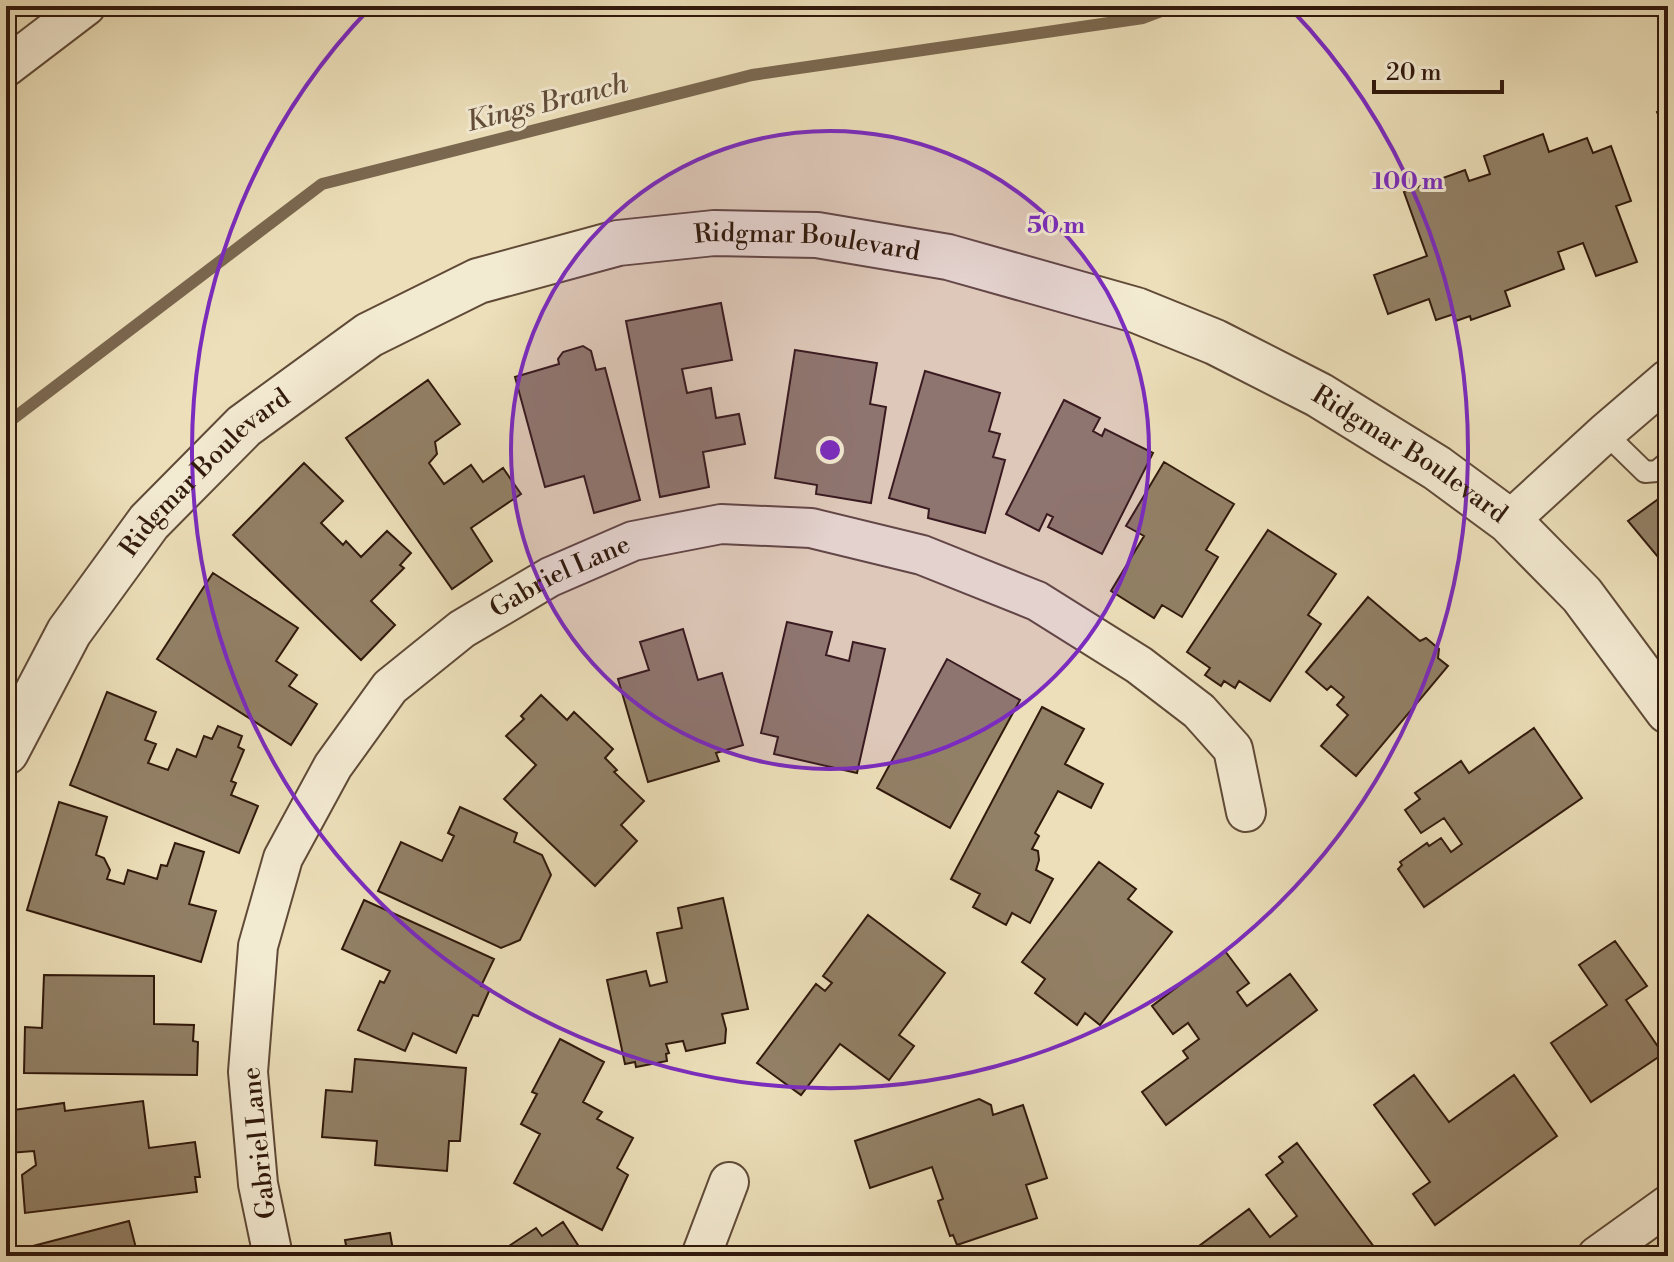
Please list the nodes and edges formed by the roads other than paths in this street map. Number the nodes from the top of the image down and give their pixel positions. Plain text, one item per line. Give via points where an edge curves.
1 (86, 6) edge
2 (6, 67) edge
3 (1668, 379) edge
4 (1605, 433) junction
5 (1668, 462) edge
6 (1509, 521) junction
7 (1668, 711) edge
8 (6, 752) edge
9 (1246, 812) dead end
10 (729, 1182) dead end
11 (1668, 1205) edge
12 (273, 1256) edge
13 (701, 1256) edge
14 (1597, 1256) edge

1 - 2 street
3 - 4 street
4 - 5 lane via 1645,472
4 - 6 street
6 - 7 street, Ridgmar Boulevard via 1582,595
6 - 8 street, Ridgmar Boulevard via 1437,468 1319,395 1215,342 1136,310 948,257 817,235 714,233 618,243 478,281 369,335 244,426 149,522 69,632
9 - 12 street, Gabriel Lane via 1233,749 1199,711 1139,665 1037,601 922,555 811,528 721,524 633,541 550,577 462,629 390,687 333,766 283,858 258,946 248,1072 258,1184
10 - 13 street
11 - 14 street

